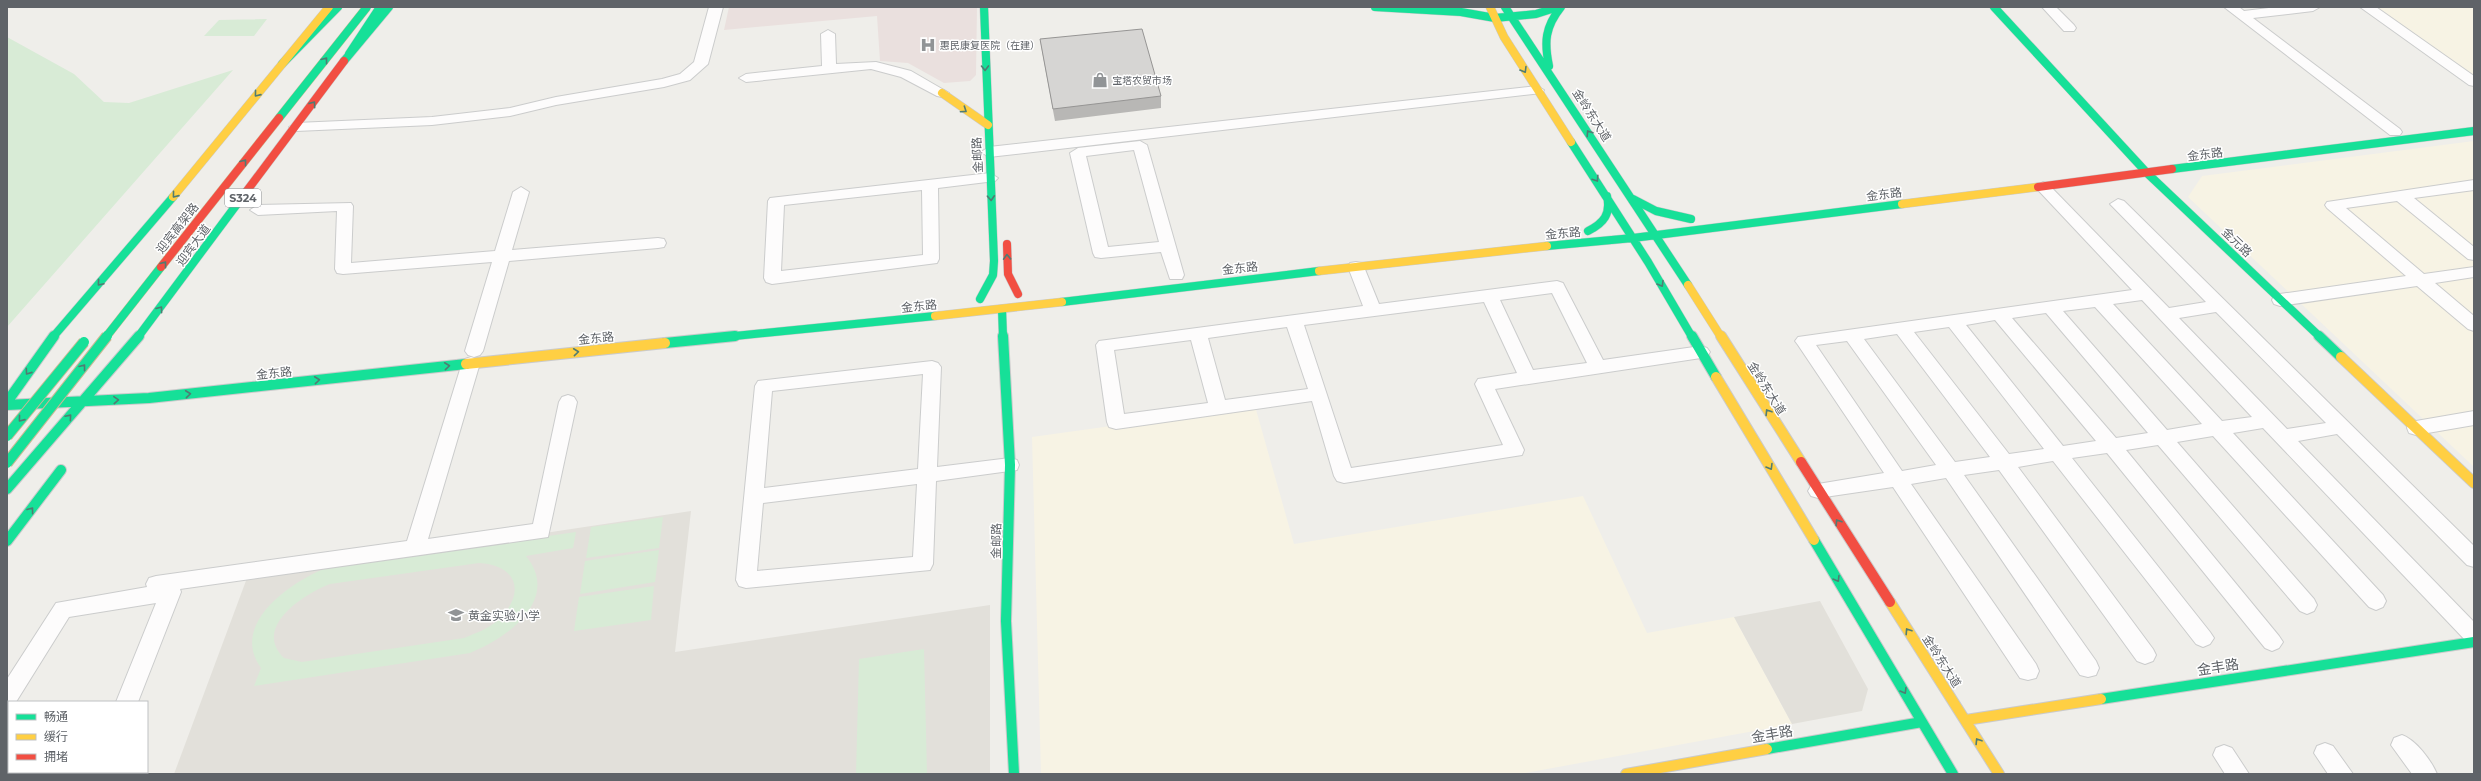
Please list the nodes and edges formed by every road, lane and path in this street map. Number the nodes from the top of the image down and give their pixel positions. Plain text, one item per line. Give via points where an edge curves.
1 (320, 7) edge
2 (329, 7) edge
3 (338, 7) edge
4 (367, 7) edge
5 (380, 7) edge
6 (389, 7) edge
7 (716, 7) edge
8 (984, 7) edge
9 (1375, 7) edge
10 (1559, 7) edge
11 (1994, 7) edge
12 (2049, 7) edge
13 (2313, 7) edge
14 (2367, 7) edge
15 (1509, 8) edge
16 (2236, 11) edge
17 (1492, 12) edge
18 (1511, 18) junction
19 (2069, 28) dead end
20 (828, 34) dead end
21 (349, 54) junction
22 (282, 64) junction
23 (829, 69) junction
24 (1551, 75) junction
25 (746, 78) dead end
26 (2474, 82) edge
27 (1537, 90) junction
28 (942, 93) junction
29 (959, 94) dead end
30 (2474, 122) edge
31 (988, 125) junction
32 (296, 127) junction
33 (2474, 131) edge
34 (2395, 132) junction
35 (1000, 151) junction
36 (2139, 165) junction
37 (2147, 173) junction
38 (990, 178) junction
39 (930, 184) junction
40 (2474, 185) edge
41 (2043, 187) junction
42 (2457, 187) junction
43 (521, 192) dead end
44 (2400, 195) junction
45 (1607, 196) junction
46 (1632, 198) junction
47 (1864, 199) dead end
48 (2474, 200) edge
49 (2118, 204) dead end
50 (258, 210) dead end
51 (1656, 223) junction
52 (1626, 226) junction
53 (1695, 230) junction
54 (1588, 231) junction
55 (1576, 232) dead end
56 (1656, 235) junction
57 (1007, 236) dead end
58 (1633, 238) junction
59 (1594, 242) junction
60 (658, 243) dead end
61 (1168, 246) junction
62 (2474, 255) edge
63 (501, 257) junction
64 (1673, 261) junction
65 (1648, 262) junction
66 (1356, 267) junction
67 (2474, 272) edge
68 (1176, 275) dead end
69 (2420, 279) junction
70 (1018, 294) dead end
71 (2146, 294) junction
72 (1490, 296) junction
73 (995, 297) dead end
74 (2280, 300) junction
75 (2100, 301) junction
76 (2220, 306) junction
77 (2051, 308) junction
78 (1002, 309) junction
79 (1374, 311) junction
80 (1999, 314) junction
81 (2164, 314) junction
82 (1953, 320) junction
83 (1294, 322) junction
84 (2474, 325) edge
85 (1902, 327) junction
86 (90, 334) dead end
87 (1198, 334) junction
88 (1851, 334) junction
89 (1701, 352) junction
90 (473, 354) junction
91 (1598, 367) junction
92 (1528, 378) junction
93 (109, 388) dead end
94 (94, 389) junction
95 (11, 391) edge
96 (1319, 394) junction
97 (59, 398) junction
98 (82, 402) junction
99 (568, 402) dead end
100 (7, 404) edge
101 (1218, 408) junction
102 (2474, 418) edge
103 (2267, 421) junction
104 (2340, 427) junction
105 (2215, 428) junction
106 (2416, 428) junction
107 (7, 436) edge
108 (2163, 437) junction
109 (2283, 437) junction
110 (2111, 445) junction
111 (2059, 453) junction
112 (2004, 462) junction
113 (7, 463) edge
114 (1010, 465) junction
115 (61, 470) dead end
116 (1950, 470) junction
117 (7, 472) edge
118 (928, 475) junction
119 (1896, 478) junction
120 (2474, 483) edge
121 (7, 489) edge
122 (1818, 491) junction
123 (754, 497) junction
124 (7, 541) edge
125 (415, 549) junction
126 (2474, 558) edge
127 (156, 584) dead end
128 (2376, 602) dead end
129 (2307, 605) dead end
130 (2474, 636) edge
131 (2203, 638) dead end
132 (2272, 642) dead end
133 (2474, 642) edge
134 (2145, 655) dead end
135 (2088, 668) dead end
136 (2028, 671) dead end
137 (7, 698) edge
138 (127, 701) edge
139 (1966, 720) junction
140 (1922, 722) junction
141 (2402, 745) dead end
142 (2325, 753) dead end
143 (2224, 755) dead end
144 (1014, 774) edge
145 (1626, 774) edge
146 (1953, 774) edge
147 (1999, 774) edge
148 (2238, 774) edge
149 (2342, 774) edge
150 (2426, 774) edge

1 - 22 main road
2 - 22 main road
3 - 22 main road
97 -> 4 main road, 迎宾高架路, bridge
5 - 21 main road
6 - 21 main road, 迎宾大道 / S324
7 - 32 street via 701,64 685,77 664,83 556,101 510,112 432,120
8 -> 31 main road, 金邮路 via 982,86
9 - 17 main road
10 - 18 main road
10 - 24 main road via 1547,22 1543,35
11 - 36 main road, 金元路
12 - 19 street
13 - 16 street
14 - 26 street
15 - 17 main road
15 - 18 main road, 金岭东大道
16 - 34 street
17 - 18 main road
17 -> 27 main road
18 - 24 main road, 金岭东大道
20 - 23 street
32 -> 21 main road, 迎宾大道 / S324
22 -> 95 main road via 156,219 49,342
23 - 25 street
23 - 28 street via 871,66 886,69 906,74
46 -> 24 main road, 金岭东大道
27 - 35 street
27 -> 45 main road
28 - 29 main road
28 -> 31 main road
30 - 34 main road, 金东路
31 - 35 main road, 金邮路
94 -> 32 main road, 迎宾大道 / S324 via 136,340
33 - 37 main road, 金东路
34 - 36 main road, 金东路
35 - 38 main road, 金邮路
36 - 37 main road, 金元路
36 - 47 main road, 金东路
37 - 41 main road, 金东路
37 - 74 main road, 金元路
38 - 39 street
38 -> 73 main road, 金邮路 via 993,275 976,300
39 - 39 street via 776,201 772,278 931,259
40 - 42 street
41 - 53 main road, 金东路
41 - 71 street
42 - 44 street
42 - 48 street
43 - 63 street
44 - 62 street
44 - 69 street via 2333,205
45 - 52 main road
45 - 54 main road via 1610,203 1609,215 1601,225
46 - 51 main road, 金岭东大道
46 - 51 main road, 金东路 via 1656,211 1695,218
49 - 76 street
50 - 63 street via 345,206 343,269
51 - 52 main road, 金东路
51 - 56 main road, 金岭东大道
52 - 54 main road, 金东路
52 - 58 main road
53 - 56 main road, 金东路
53 - 64 main road via 1679,243
54 - 55 main road, 金东路
56 - 58 main road, 金东路
56 - 64 main road, 金岭东大道
70 -> 57 main road via 1008,274
58 - 59 main road, 金东路
58 - 65 main road
59 - 65 main road via 1629,251
59 - 66 main road, 金东路
60 - 63 street
61 - 61 street via 1140,145 1078,153 1101,253
61 - 68 street
63 - 90 street
122 -> 64 main road, 金岭东大道
65 -> 89 main road
66 - 78 main road, 金东路
66 - 79 street
67 - 69 street
69 - 74 street
69 - 84 street
71 - 75 street
71 - 81 street
72 - 79 street
72 - 91 street via 1557,287
72 - 92 street
74 - 106 main road, 金元路
75 - 77 street
75 - 105 street
76 - 81 street
76 - 104 street
77 - 80 street
77 - 108 street
90 -> 78 main road, 金东路
78 - 114 main road, 金邮路
79 - 83 street
80 - 82 street
80 - 110 street
81 - 103 street
82 - 85 street
82 - 111 street
83 - 87 street
83 - 96 street
85 - 88 street
85 - 112 street
86 -> 107 main road, bridge
87 - 101 street
87 - 101 street via 1104,346 1116,422
88 - 116 street
88 - 119 street via 1804,341
89 - 91 street
89 -> 140 main road
98 -> 90 main road, 金东路 via 149,398
90 - 125 street
91 - 92 street
92 - 96 street via 1484,384 1515,450 1344,476
93 - 94 main road
94 - 95 main road
94 - 98 main road, 迎宾大道 / S324
95 - 100 main road
96 - 101 street
97 - 113 main road, 迎宾高架路, bridge
97 - 117 main road, bridge
98 - 100 main road, 金东路
121 -> 98 main road, 迎宾大道 / S324
99 - 125 street via 541,531
102 - 106 street
103 - 105 street
103 - 109 street
104 - 109 street
104 - 126 street
105 - 108 street
105 - 128 street
106 - 120 main road, 金元路
108 - 110 street
108 - 129 street
109 - 130 street
110 - 111 street
110 - 132 street
111 - 112 street
111 - 131 street
112 - 116 street
112 - 134 street
114 - 118 street
114 - 144 main road, 金邮路 via 1006,621
124 -> 115 main road
116 - 119 street
116 - 135 street
118 - 123 street
118 - 123 street via 923,564 746,580
118 - 123 street via 932,367 764,386
119 - 122 street
119 - 136 street
139 -> 122 main road, 金岭东大道
125 - 127 street
133 - 139 main road, 金丰路
137 - 138 street via 63,609 171,592
147 -> 139 main road, 金岭东大道
140 - 145 main road, 金丰路
140 - 146 main road
141 - 150 street
142 - 149 street
143 - 148 street

